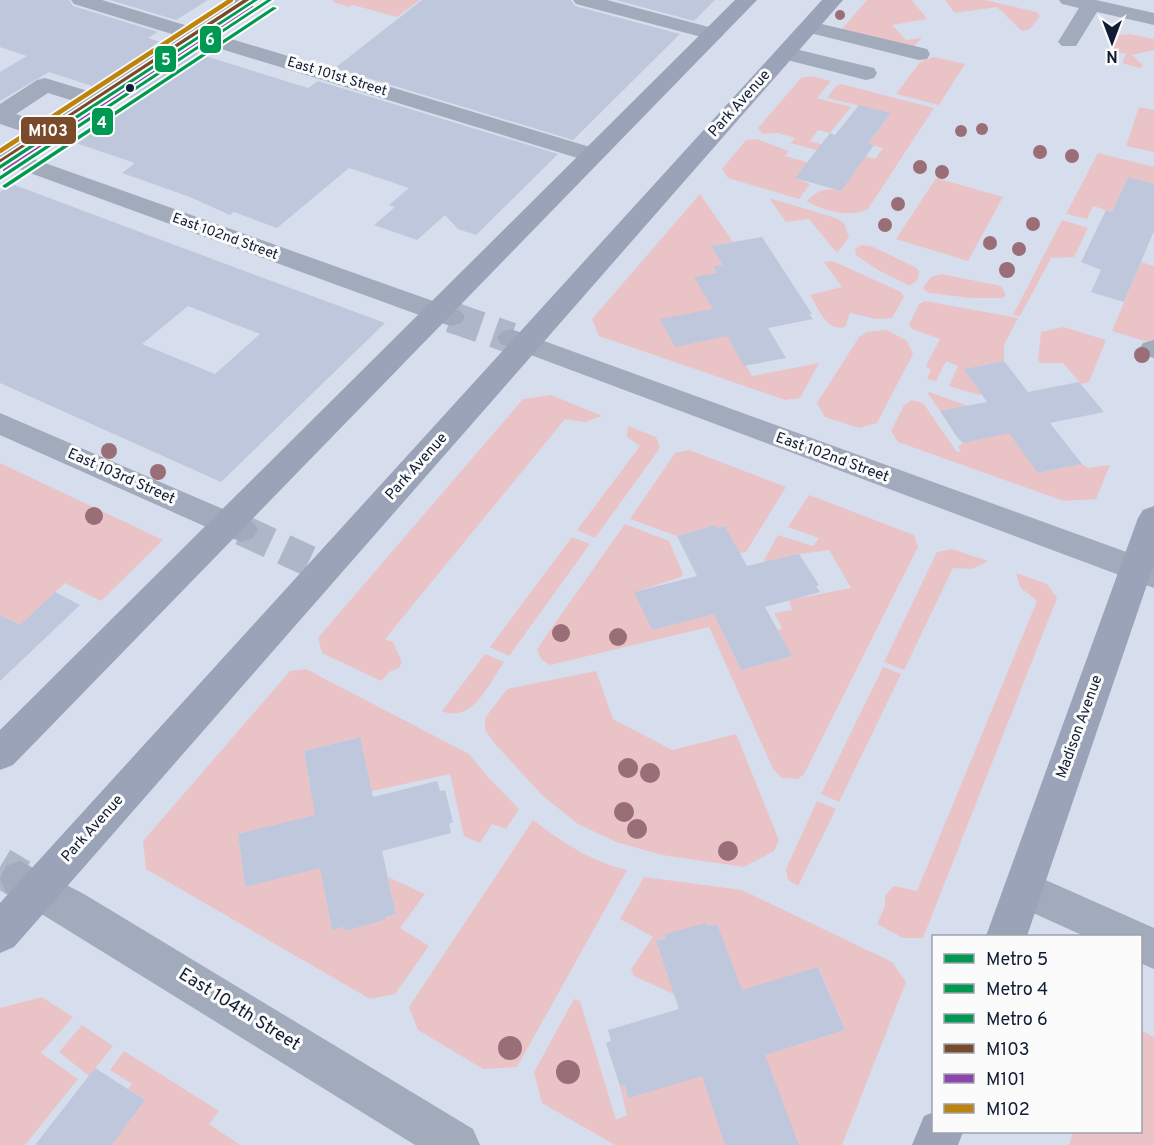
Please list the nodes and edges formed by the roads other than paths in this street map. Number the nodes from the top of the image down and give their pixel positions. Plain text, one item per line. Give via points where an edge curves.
1 (81, 0) edge
2 (247, 0) edge
3 (584, 0) edge
4 (747, 0) edge
5 (833, 0) edge
6 (1069, 0) edge
7 (1091, 5) junction
8 (1154, 19) edge
9 (810, 27) junction
10 (713, 34) junction
11 (194, 35) junction
12 (1069, 42) dead end
13 (786, 53) junction
14 (919, 54) dead end
15 (866, 73) dead end
16 (93, 100) junction
17 (0, 115) edge
18 (45, 132) junction
19 (592, 155) junction
20 (2, 158) edge
21 (444, 315) junction
22 (519, 342) junction
23 (0, 423) edge
24 (1154, 518) edge
25 (235, 527) junction
26 (1145, 572) edge
27 (0, 754) edge
28 (29, 884) junction
29 (1023, 889) junction
30 (0, 933) edge
31 (1006, 935) edge
32 (1126, 935) edge
33 (457, 1145) edge

1 - 11 street, East 101st Street
2 - 11 main road
3 - 10 street
4 - 10 main road
5 - 9 main road, Park Avenue
6 - 7 street
7 - 8 street
7 - 12 street
9 - 13 main road, Park Avenue
9 - 14 street
10 - 19 main road
11 - 16 main road
11 - 19 street, East 101st Street
13 - 15 street
13 - 22 main road, Park Avenue
16 - 17 street via 45,85
16 - 18 main road
17 - 18 street
18 - 20 main road
19 - 21 main road
20 - 21 street, East 102nd Street
21 - 25 main road
22 - 26 street, East 102nd Street
22 - 28 main road, Park Avenue
23 - 25 street, East 103rd Street
24 - 26 main road, Madison Avenue
25 - 27 main road
26 - 29 main road, Madison Avenue
28 - 30 main road, Park Avenue
28 - 33 street, East 104th Street
29 - 31 main road, Madison Avenue
29 - 32 street

